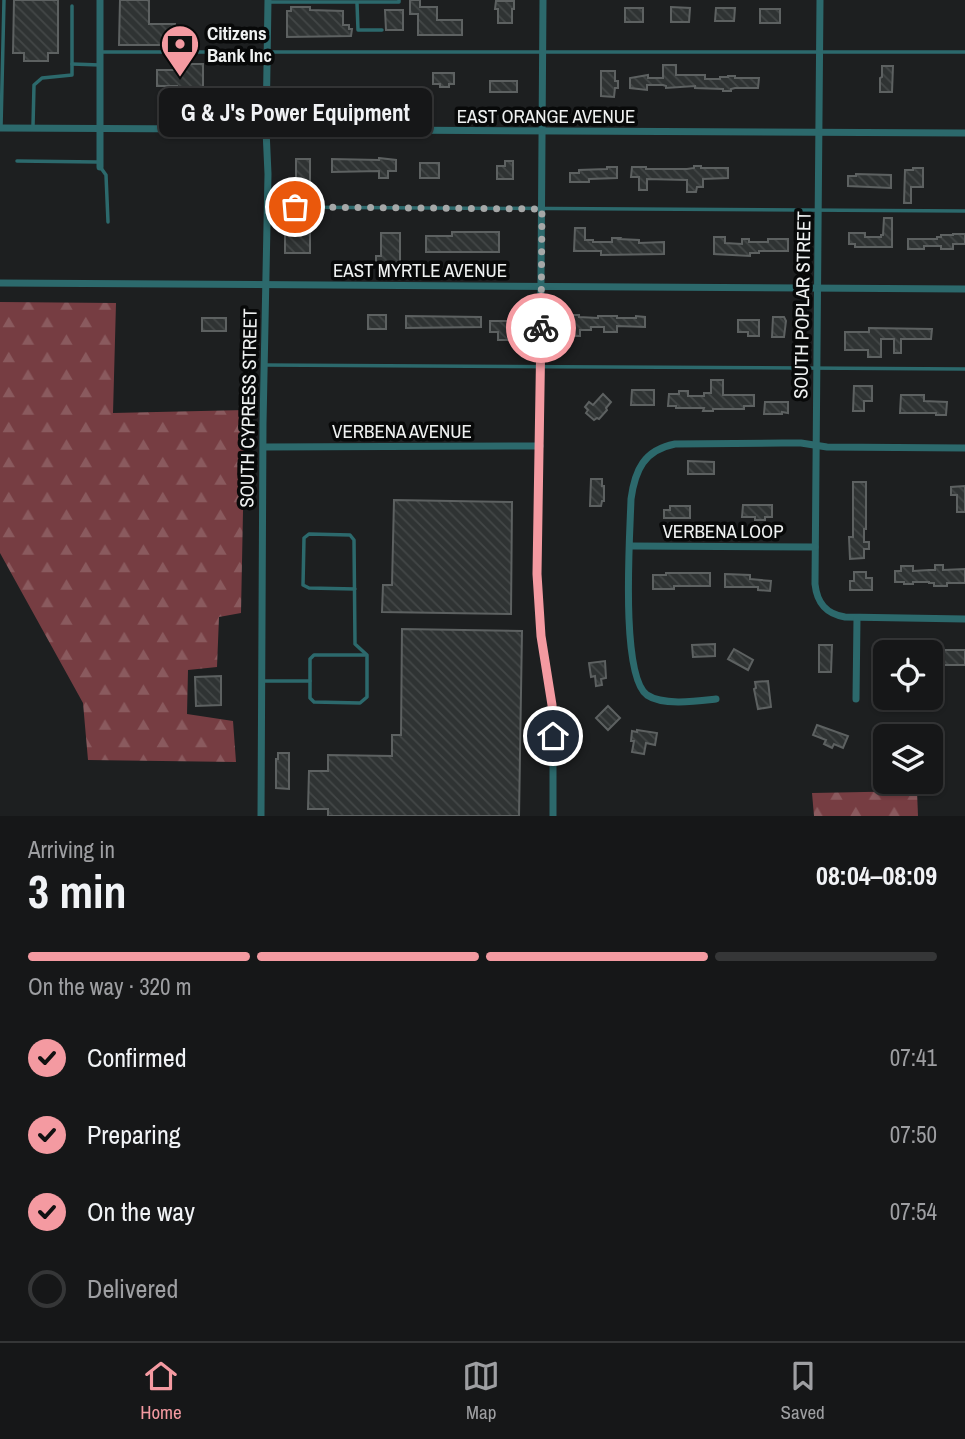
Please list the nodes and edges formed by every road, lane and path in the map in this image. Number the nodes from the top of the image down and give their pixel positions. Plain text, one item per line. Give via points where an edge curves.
1 (4, 0) edge
2 (100, 0) edge
3 (399, 0) edge
4 (543, 0) edge
5 (820, 0) edge
6 (268, 1) edge
7 (345, 1) edge
8 (357, 3) junction
9 (72, 6) dead end
10 (382, 30) dead end
11 (100, 52) junction
12 (267, 52) junction
13 (543, 52) junction
14 (819, 52) junction
15 (965, 52) edge
16 (72, 64) junction
17 (100, 65) junction
18 (0, 128) edge
19 (33, 129) junction
20 (99, 130) junction
21 (266, 130) junction
22 (543, 132) junction
23 (819, 133) junction
24 (965, 133) edge
25 (16, 160) dead end
26 (100, 164) junction
27 (267, 207) junction
28 (542, 209) junction
29 (818, 210) junction
30 (965, 211) edge
31 (108, 222) dead end
32 (0, 283) edge
33 (266, 285) junction
34 (541, 286) junction
35 (818, 288) junction
36 (965, 289) edge
37 (264, 365) junction
38 (540, 366) junction
39 (816, 368) junction
40 (965, 369) edge
41 (816, 444) junction
42 (540, 446) junction
43 (264, 447) junction
44 (965, 448) edge
45 (630, 546) junction
46 (816, 547) junction
47 (355, 589) junction
48 (857, 618) junction
49 (965, 619) edge
50 (355, 644) junction
51 (355, 655) junction
52 (367, 655) junction
53 (261, 681) junction
54 (310, 681) junction
55 (716, 699) dead end
56 (856, 699) dead end
57 (261, 816) edge
58 (553, 816) edge

1 - 18 lane
2 - 11 street
3 - 8 lane
4 - 13 street
5 - 14 street, SOUTH POPLAR STREET
6 - 7 lane
6 - 12 street, SOUTH CYPRESS STREET
7 - 8 lane
8 - 10 lane via 358,30
9 - 16 lane
11 - 12 lane
11 - 17 street
12 - 13 lane
12 - 21 street, SOUTH CYPRESS STREET
13 - 14 lane
13 - 22 street
14 - 15 lane
14 - 23 street, SOUTH POPLAR STREET
16 - 17 lane
16 - 19 lane via 72,75 42,78 34,85
17 - 20 street
18 - 19 street, EAST ORANGE AVENUE
19 - 20 street, EAST ORANGE AVENUE
20 - 21 street, EAST ORANGE AVENUE
20 - 26 street
21 - 22 street, EAST ORANGE AVENUE
21 - 27 street, SOUTH CYPRESS STREET
22 - 23 street, EAST ORANGE AVENUE
22 - 28 street
23 - 24 street, EAST ORANGE AVENUE
23 - 29 street, SOUTH POPLAR STREET
25 - 26 lane
26 - 31 lane via 106,174
27 - 28 lane
27 - 33 street, SOUTH CYPRESS STREET
28 - 29 lane
28 - 34 street
29 - 30 lane
29 - 35 street, SOUTH POPLAR STREET
32 - 33 street, EAST MYRTLE AVENUE
33 - 34 street, EAST MYRTLE AVENUE
33 - 37 street, SOUTH CYPRESS STREET
34 - 35 street, EAST MYRTLE AVENUE
34 - 38 street
35 - 36 street, EAST MYRTLE AVENUE
35 - 39 street, SOUTH POPLAR STREET
37 - 38 lane
37 - 43 street, SOUTH CYPRESS STREET
38 - 39 lane
38 - 42 street
39 - 40 lane
39 - 41 street, SOUTH POPLAR STREET
41 - 44 street
41 - 45 street via 675,444 658,450 634,479
41 - 46 street, SOUTH POPLAR STREET
42 - 43 street, VERBENA AVENUE
42 - 58 street via 538,595 552,705
43 - 53 street, SOUTH CYPRESS STREET
45 - 46 street, VERBENA LOOP
45 - 55 street via 629,622 635,669 645,694 692,702
46 - 48 street, SOUTH POPLAR STREET via 816,595 835,616
47 - 47 lane via 355,540 350,535 309,534 304,538 303,585 309,589
47 - 50 lane
48 - 49 street
48 - 56 street
50 - 51 lane
50 - 52 lane
51 - 52 lane
51 - 54 lane via 314,655
52 - 54 lane via 367,697 360,703 314,702
53 - 54 lane
53 - 57 street, SOUTH CYPRESS STREET

